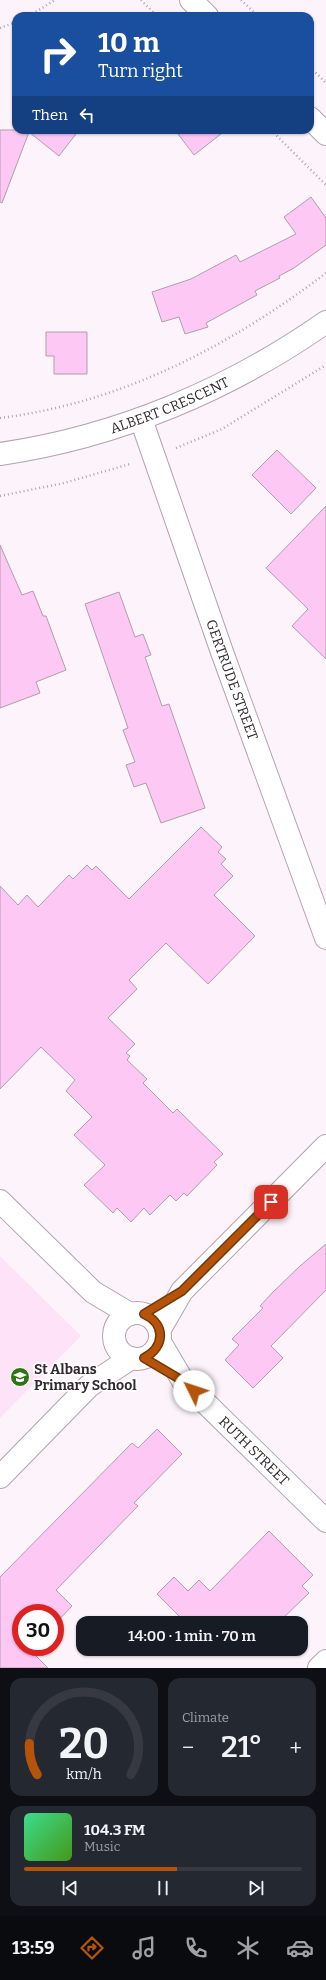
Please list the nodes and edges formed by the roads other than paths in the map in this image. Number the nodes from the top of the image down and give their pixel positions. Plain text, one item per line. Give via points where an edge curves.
1 (191, 0) edge
2 (203, 12) edge
3 (314, 122) edge
4 (326, 134) edge
5 (326, 322) edge
6 (141, 419) junction
7 (0, 454) edge
8 (326, 938) edge
9 (326, 1146) edge
10 (0, 1201) edge
11 (182, 1291) junction
12 (126, 1325) junction
13 (160, 1336) junction
14 (138, 1358) junction
15 (183, 1381) junction
16 (90, 1386) junction
17 (0, 1477) edge
18 (326, 1521) edge
19 (326, 1661) edge
20 (319, 1668) edge

1 - 2 street
3 - 4 street
5 - 6 street, ALBERT CRESCENT via 252,369
6 - 7 street, ALBERT CRESCENT via 60,444
6 - 8 street, GERTRUDE STREET
9 - 11 street
10 - 12 street
11 - 12 street
11 - 13 street
12 - 13 street via 151,1317
12 - 14 street via 118,1349
12 - 16 street
13 - 14 street via 157,1349
13 - 15 street, RUTH STREET
14 - 15 street, RUTH STREET
14 - 16 street
15 - 18 street, RUTH STREET
16 - 17 street
19 - 20 street

